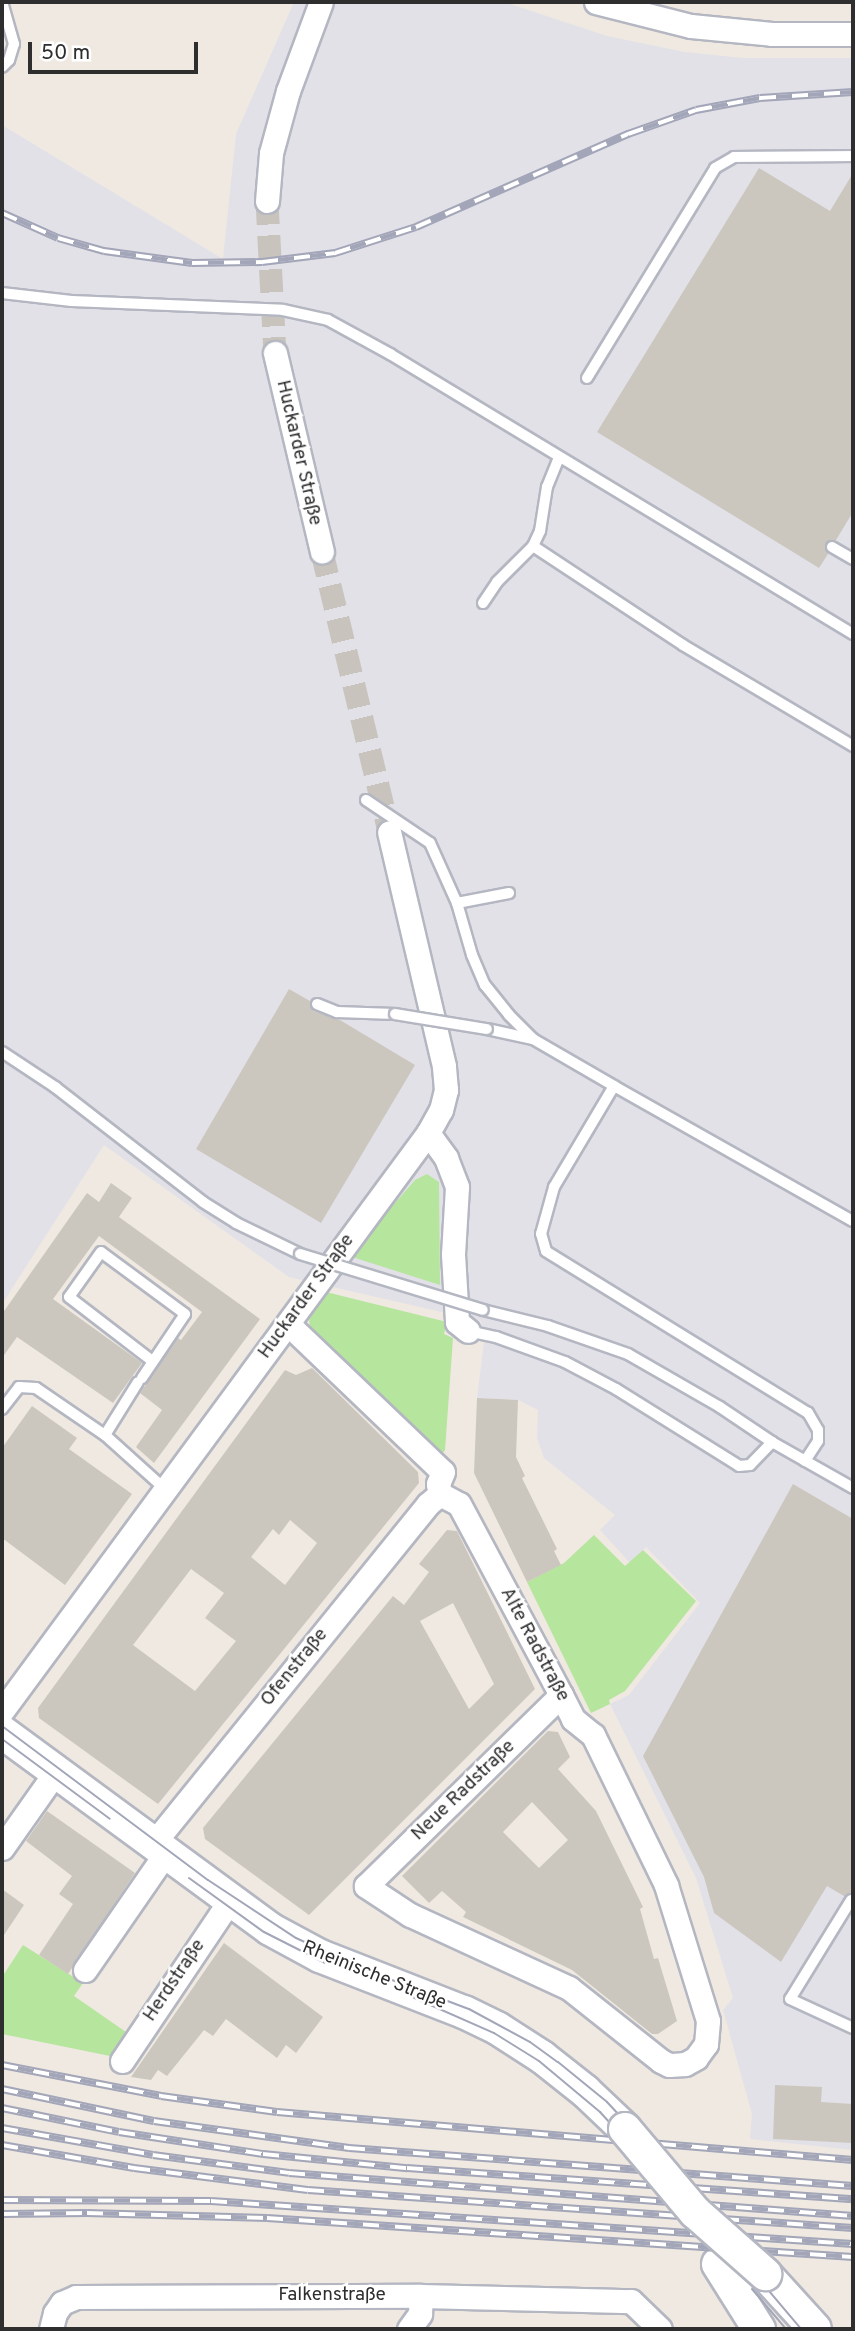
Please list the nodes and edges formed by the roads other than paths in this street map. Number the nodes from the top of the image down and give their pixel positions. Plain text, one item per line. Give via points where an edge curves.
1 (2, 2) edge
2 (321, 2) edge
3 (596, 2) edge
4 (853, 34) edge
5 (2, 67) edge
6 (853, 156) edge
7 (267, 201) tunnel mouth
8 (2, 293) edge
9 (275, 353) tunnel mouth
10 (587, 378) dead end
11 (559, 458) junction
12 (533, 546) junction
13 (832, 547) dead end
14 (321, 552) tunnel mouth
15 (853, 559) edge
16 (483, 603) dead end
17 (853, 634) edge
18 (853, 746) edge
19 (366, 800) dead end
20 (388, 832) tunnel mouth
21 (509, 893) dead end
22 (457, 903) junction
23 (317, 1004) dead end
24 (533, 1039) junction
25 (2, 1052) edge
26 (614, 1086) junction
27 (428, 1133) junction
28 (853, 1221) edge
29 (288, 1324) junction
30 (468, 1331) joint
31 (151, 1360) junction
32 (2, 1409) edge
33 (105, 1435) junction
34 (772, 1443) junction
35 (805, 1461) junction
36 (853, 1488) edge
37 (166, 1490) junction
38 (440, 1494) junction
39 (561, 1695) junction
40 (2, 1711) edge
41 (2, 1732) edge
42 (55, 1773) junction
43 (2, 1848) edge
44 (158, 1849) junction
45 (851, 1900) dead end
46 (229, 1902) junction
47 (85, 1970) dead end
48 (708, 2021) joint
49 (853, 2028) edge
50 (122, 2061) dead end
51 (695, 2212) junction
52 (421, 2295) junction
53 (51, 2329) edge
54 (409, 2329) edge
55 (660, 2329) edge
56 (759, 2329) edge
57 (815, 2329) edge

1 - 5 lane via 14,44
2 - 7 street via 271,153
3 - 4 street via 713,28
6 - 10 lane via 734,157 715,168
8 - 11 lane via 72,302 200,305 306,314 354,332
9 - 14 street, Huckarder Straße
11 - 12 lane
11 - 17 lane
12 - 16 lane via 496,582
12 - 18 lane via 683,645
13 - 15 lane
19 - 22 lane via 430,843
20 - 27 street, Huckarder Straße via 444,1066 446,1090
21 - 22 lane
22 - 24 lane via 485,985
23 - 24 lane, bridge via 337,1012 395,1014
24 - 26 lane
25 - 34 lane, bridge via 55,1087 203,1202 246,1228 300,1254 628,1354
26 - 28 lane
26 - 35 lane via 554,1187 541,1234 546,1251 808,1413 818,1430 818,1441
27 - 29 street, Huckarder Straße
27 - 30 street via 446,1158 457,1187 453,1254 457,1322
29 - 37 street, Huckarder Straße
29 - 38 street via 443,1472
30 - 34 lane via 496,1336 565,1362 739,1466 750,1465
31 - 31 lane via 69,1297 102,1252 185,1314
31 - 33 lane
32 - 33 lane via 19,1387 36,1388
33 - 37 lane
34 - 35 lane
35 - 36 lane
37 - 40 street, Huckarder Straße
38 - 39 street, Alte Radstraße via 459,1504
38 - 44 street, Ofenstraße
39 - 48 street, Alte Radstraße via 573,1719 593,1735 666,1885
39 - 48 street, Neue Radstraße via 366,1886 410,1915 569,1989 669,2065 696,2058 706,2044
41 - 42 main road, Rheinische Straße
42 - 43 street
42 - 44 main road, Rheinische Straße
44 - 46 main road, Rheinische Straße
44 - 47 street, Ofenstraße
45 - 49 lane via 790,1999
46 - 50 street, Herdstraße
46 - 51 main road, Rheinische Straße, bridge via 320,1956 464,2012 542,2057 625,2129
51 - 56 main road, Rheinische Straße via 722,2270
51 - 57 main road, Rheinische Straße, bridge via 765,2274
52 - 53 street, Falkenstraße via 76,2297 62,2304
52 - 54 street via 420,2314
52 - 55 street, Falkenstraße via 631,2301

